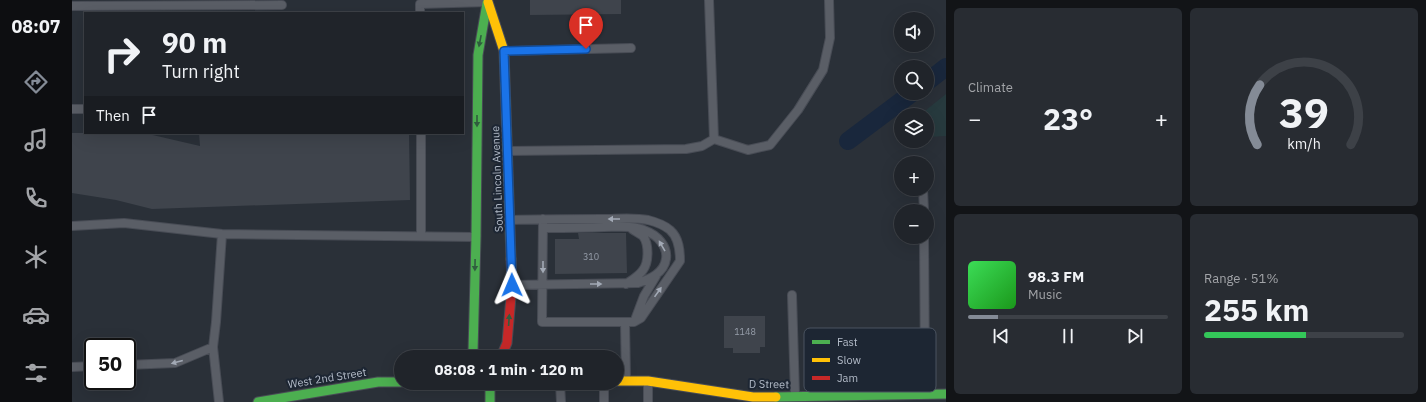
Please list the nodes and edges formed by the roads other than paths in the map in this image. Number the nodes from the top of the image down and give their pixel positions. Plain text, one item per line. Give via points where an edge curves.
1 (709, 0) edge
2 (829, 0) edge
3 (488, 1) edge
4 (282, 5) dead end
5 (72, 6) edge
6 (420, 12) edge
7 (631, 48) dead end
8 (504, 51) junction
9 (72, 108) edge
10 (84, 108) edge
11 (421, 134) edge
12 (714, 139) junction
13 (508, 151) junction
14 (510, 220) junction
15 (543, 223) junction
16 (72, 226) edge
17 (630, 227) junction
18 (222, 234) junction
19 (421, 236) junction
20 (476, 237) junction
21 (924, 244) edge
22 (658, 273) junction
23 (625, 284) junction
24 (512, 285) junction
25 (543, 285) junction
26 (792, 295) dead end
27 (625, 322) junction
28 (634, 322) junction
29 (925, 328) edge
30 (213, 348) junction
31 (473, 350) edge
32 (504, 350) edge
33 (623, 350) edge
34 (136, 365) edge
35 (84, 366) edge
36 (72, 367) edge
37 (624, 381) edge
38 (648, 381) junction
39 (394, 382) edge
40 (490, 390) edge
41 (560, 390) edge
42 (604, 390) edge
43 (946, 394) edge
44 (795, 396) junction
45 (921, 398) edge
46 (219, 402) edge
47 (258, 402) edge
48 (490, 402) edge
49 (561, 402) edge
50 (604, 402) edge
51 (648, 402) edge

1 - 12 lane
2 - 12 lane via 830,38 824,70 798,110 770,145 748,150
3 - 6 lane via 420,4
3 - 8 main road, South Lincoln Avenue
3 -> 20 main road, South Lincoln Avenue via 478,55
4 - 5 lane
7 - 8 lane
8 - 13 main road, South Lincoln Avenue
9 - 10 lane
11 - 19 lane
12 - 13 lane via 702,146 686,149
13 - 14 main road, South Lincoln Avenue
14 - 15 lane
14 - 24 main road, South Lincoln Avenue
15 - 17 lane
15 -> 25 lane
28 -> 15 lane via 641,318 680,261 680,250 671,231 648,220 634,219
16 - 18 lane via 124,223
22 -> 17 lane via 664,265 665,248 655,236 645,230
17 - 23 lane via 642,236 647,246 647,259 644,269
18 - 19 lane
18 - 30 lane
19 - 20 lane
20 -> 31 main road, South Lincoln Avenue
21 - 29 lane
22 - 23 lane via 638,283
22 - 28 lane via 644,296
25 -> 23 lane
24 - 25 lane
32 -> 24 main road, South Lincoln Avenue via 507,343
25 - 27 lane via 542,322
26 - 44 lane
27 - 28 lane
27 - 33 lane
30 -> 34 lane via 176,363
30 - 46 lane
35 - 36 lane
37 - 38 main road, D Street
38 - 44 main road, D Street via 753,397
38 - 51 lane
39 - 47 main road, West 2nd Street via 378,382
40 - 48 main road
41 - 49 lane
42 - 50 lane
43 - 45 main road, D Street
44 - 45 main road, D Street

